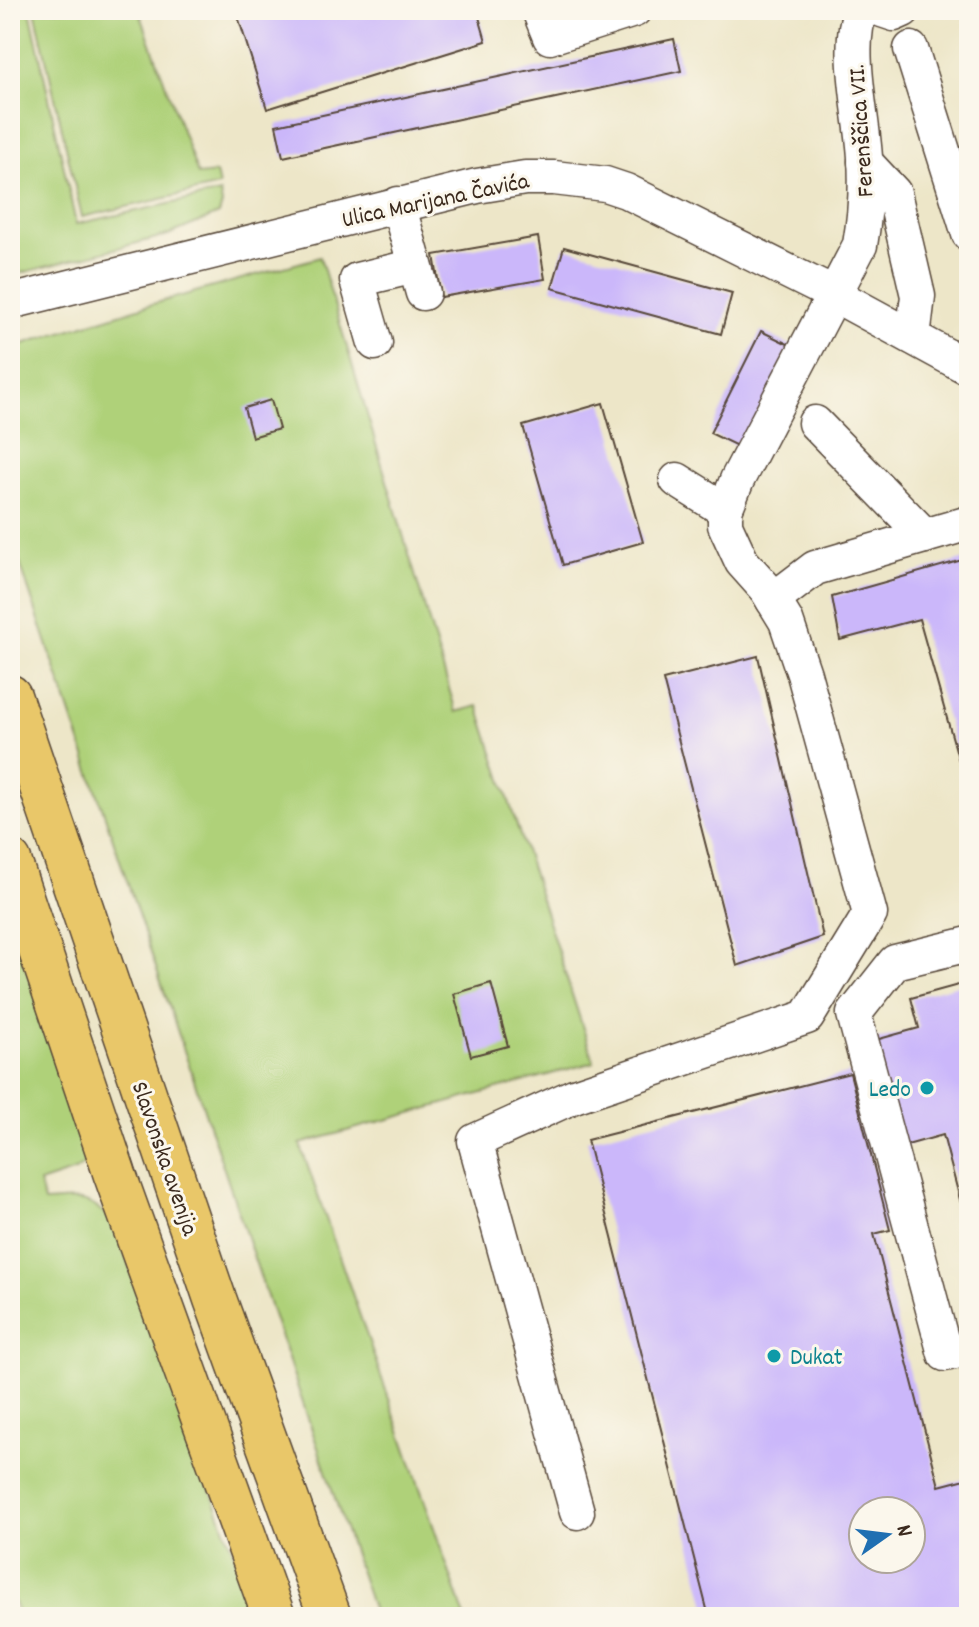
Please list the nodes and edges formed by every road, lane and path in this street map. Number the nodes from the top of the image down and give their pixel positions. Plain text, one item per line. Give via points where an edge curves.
1 (539, 10) edge
2 (634, 10) edge
3 (861, 10) edge
4 (882, 10) edge
5 (903, 10) edge
6 (911, 49) dead end
7 (865, 162) junction
8 (398, 204) junction
9 (969, 234) edge
10 (833, 294) junction
11 (10, 302) edge
12 (913, 337) junction
13 (375, 343) dead end
14 (969, 368) edge
15 (815, 423) dead end
16 (677, 480) dead end
17 (725, 510) junction
18 (969, 523) edge
19 (925, 536) junction
20 (773, 600) junction
21 (10, 696) edge
22 (10, 861) edge
23 (969, 944) edge
24 (969, 1349) edge
25 (577, 1512) dead end
26 (274, 1617) edge
27 (330, 1617) edge

1 - 2 street via 550,37
3 - 7 street, Ferenščica VII. via 854,43
4 - 5 street
6 - 9 street
7 - 10 street, Ferenščica VII. via 860,245
7 - 12 street via 894,193 918,296
8 - 10 street, Ulica Marijana Čavića via 525,178 605,184
8 - 11 street, Ulica Marijana Čavića
8 - 13 street via 419,280 357,280
10 - 12 street, Ulica Marijana Čavića
10 - 17 street, Ferenščica VII.
12 - 14 street, Ulica Marijana Čavića
15 - 19 street
16 - 17 street
17 - 20 street via 731,544
18 - 19 street
19 - 20 street via 815,568
20 - 25 street via 804,674 870,914 807,1017 574,1096 475,1141
21 - 27 main road, Slavonska avenija via 210,1285
22 - 26 main road via 115,1175
23 - 24 street via 895,962 854,1014 945,1354

